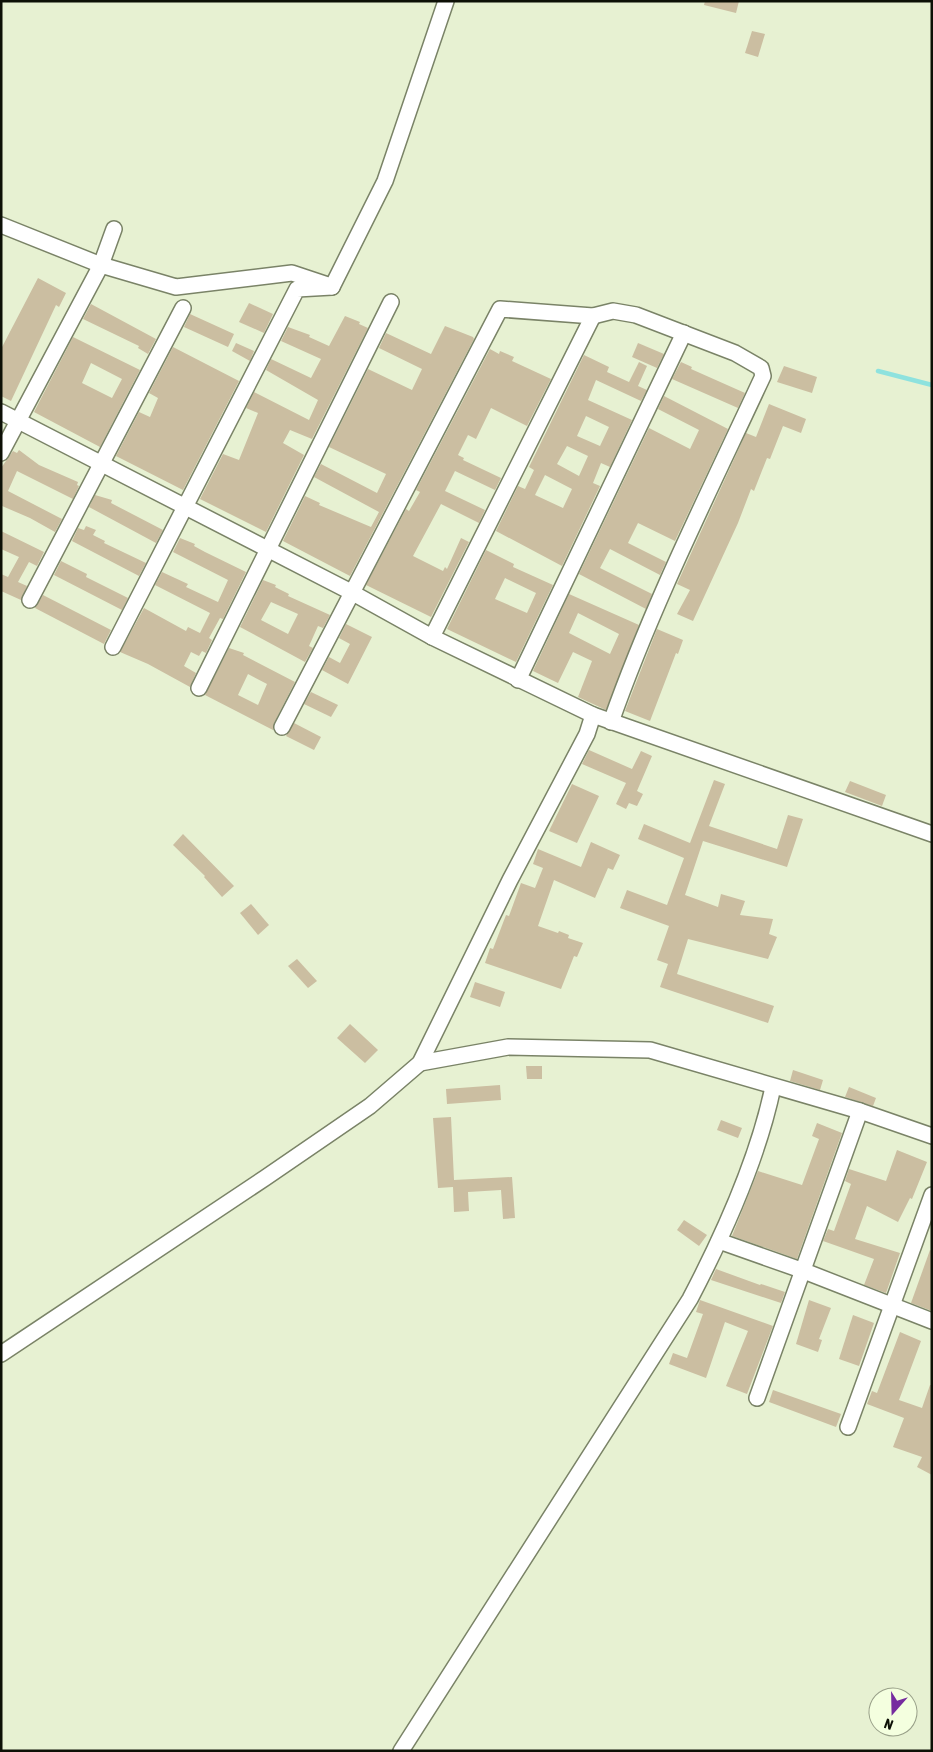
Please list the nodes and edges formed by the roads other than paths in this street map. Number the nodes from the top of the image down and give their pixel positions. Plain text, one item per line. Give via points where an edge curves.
1 (446, 1) edge
2 (1, 225) edge
3 (114, 229) dead end
4 (101, 265) junction
5 (332, 287) junction
6 (391, 302) dead end
7 (183, 308) dead end
8 (593, 316) junction
9 (684, 333) junction
10 (1, 412) edge
11 (18, 421) junction
12 (1, 453) edge
13 (102, 464) junction
14 (185, 507) junction
15 (268, 549) junction
16 (351, 592) junction
17 (30, 600) dead end
18 (432, 637) junction
19 (113, 647) dead end
20 (518, 680) junction
21 (199, 688) dead end
22 (593, 715) junction
23 (611, 722) junction
24 (282, 727) dead end
25 (932, 834) edge
26 (420, 1063) junction
27 (773, 1086) junction
28 (860, 1111) junction
29 (932, 1136) edge
30 (932, 1195) edge
31 (719, 1241) junction
32 (804, 1271) junction
33 (893, 1305) junction
34 (932, 1320) edge
35 (1, 1354) edge
36 (758, 1398) dead end
37 (848, 1427) dead end
38 (401, 1751) edge

1 - 5 street via 384,181
2 - 4 street
3 - 4 street
4 - 5 street via 176,287 292,272
4 - 11 street
5 - 14 street via 297,289
6 - 15 street
7 - 13 street
8 - 9 street via 613,311 636,315
8 - 16 street via 500,309
8 - 18 street
9 - 20 street
9 - 23 street via 735,353 761,368 763,376 662,597
10 - 11 street
11 - 12 street
11 - 13 street
13 - 14 street
13 - 17 street
14 - 15 street
14 - 19 street
15 - 16 street
15 - 21 street
16 - 18 street
16 - 24 street
18 - 20 street
20 - 22 street
22 - 23 street
22 - 26 street via 587,734 510,880
23 - 25 street
26 - 27 street via 508,1047 650,1050
26 - 35 street via 370,1106
27 - 28 street
27 - 31 street via 766,1123
28 - 29 street
28 - 32 street
30 - 33 street
31 - 32 street
31 - 38 street via 690,1299
32 - 33 street
32 - 36 street
33 - 34 street
33 - 37 street

